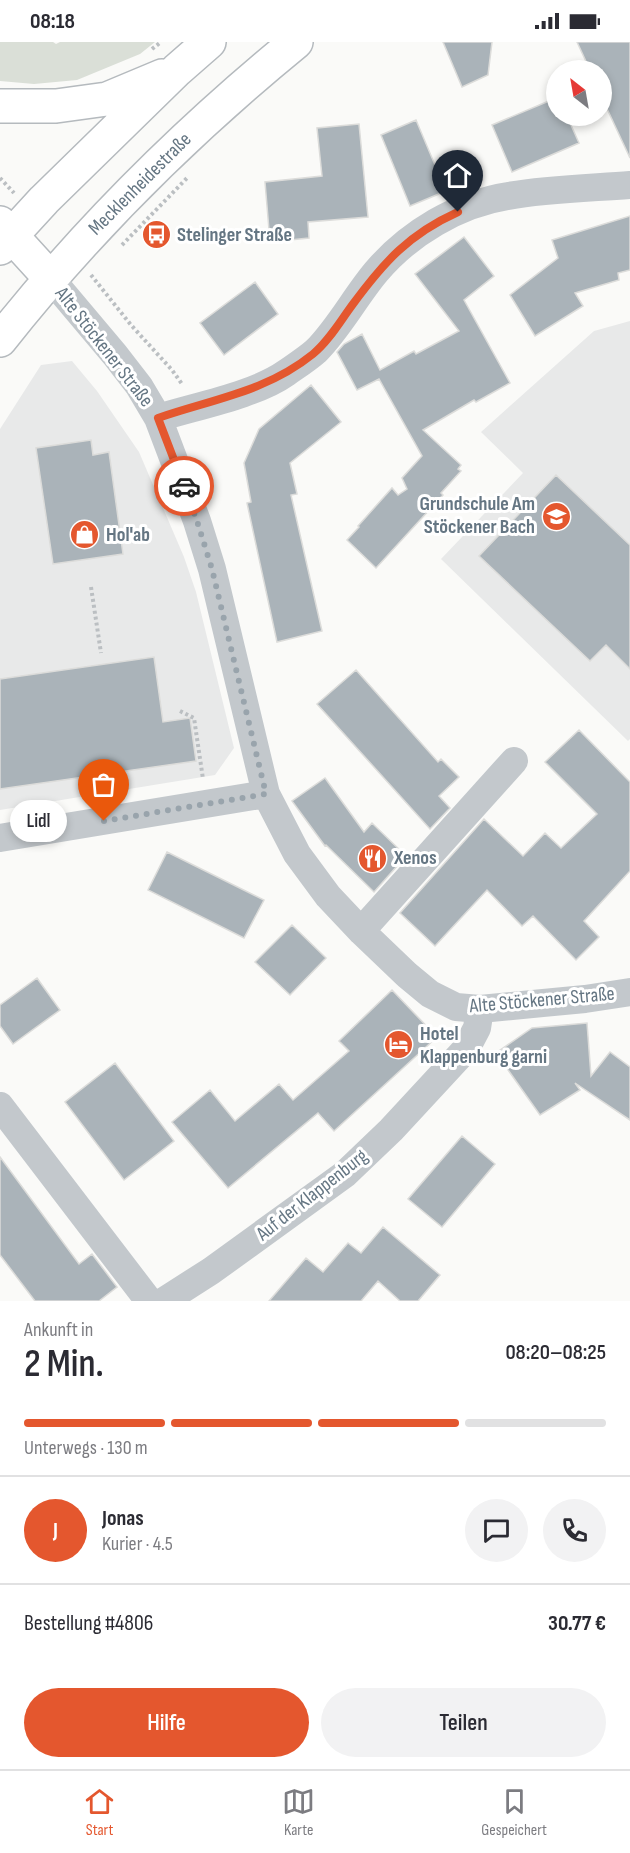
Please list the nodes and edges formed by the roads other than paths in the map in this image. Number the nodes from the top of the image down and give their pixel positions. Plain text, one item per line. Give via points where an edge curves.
1 (209, 42) edge
2 (296, 42) edge
3 (177, 70) junction
4 (0, 106) edge
5 (630, 185) edge
6 (4, 235) edge
7 (51, 279) junction
8 (0, 340) edge
9 (158, 418) junction
10 (514, 761) dead end
11 (266, 794) junction
12 (0, 838) edge
13 (361, 931) junction
14 (630, 992) edge
15 (480, 1009) junction
16 (0, 1106) edge
17 (149, 1301) edge
18 (164, 1301) edge

1 - 3 main road
2 - 7 main road, Mecklenheidestraße via 197,127 119,202
3 - 4 main road via 107,99 56,106
3 - 6 main road
5 - 9 street via 508,195 439,220 406,242 377,271 315,352 284,375 254,389
6 - 7 main road
7 - 8 main road, Mecklenheidestraße
7 - 9 street, Alte Stöckener Straße via 139,386
9 - 11 street, Alte Stöckener Straße via 212,569
10 - 13 street
11 - 12 street
11 - 13 street, Alte Stöckener Straße via 297,854 328,896
13 - 15 street, Alte Stöckener Straße via 430,994 456,1007
14 - 15 street, Alte Stöckener Straße
15 - 18 street, Auf der Klappenburg via 477,1028 466,1049 345,1174
16 - 17 street

